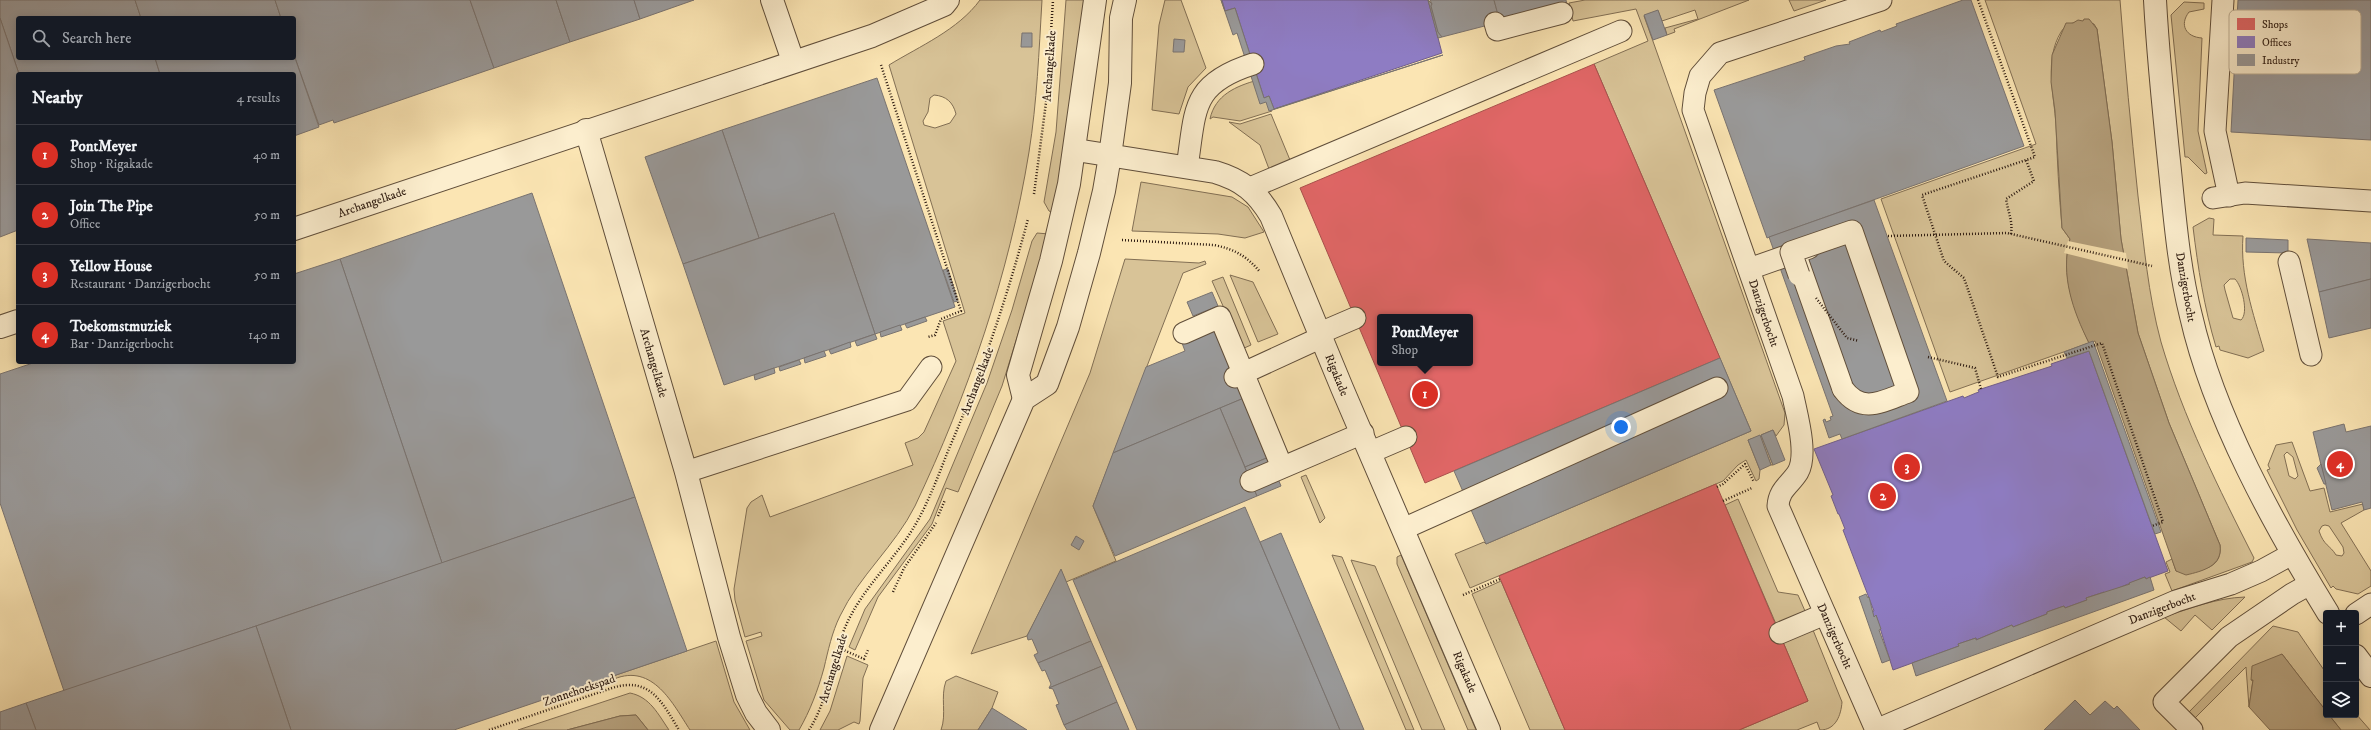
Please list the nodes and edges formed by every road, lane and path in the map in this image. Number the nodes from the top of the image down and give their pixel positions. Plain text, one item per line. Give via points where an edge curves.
1 (772, 0) edge
2 (948, 0) edge
3 (1053, 0) edge
4 (1095, 0) edge
5 (1125, 0) edge
6 (1882, 0) edge
7 (1978, 0) edge
8 (2155, 0) edge
9 (2223, 0) edge
10 (1562, 13) dead end
11 (1495, 23) dead end
12 (1620, 31) dead end
13 (872, 36) junction
14 (793, 61) junction
15 (1253, 64) dead end
16 (586, 130) junction
17 (1076, 150) junction
18 (1110, 156) junction
19 (2026, 160) junction
20 (1187, 167) junction
21 (1250, 188) junction
22 (1033, 196) dead end
23 (2371, 201) edge
24 (1028, 217) dead end
25 (296, 227) edge
26 (1093, 234) junction
27 (2011, 234) junction
28 (1888, 236) dead end
29 (1214, 245) dead end
30 (1795, 253) junction
31 (2289, 262) dead end
32 (2152, 266) dead end
33 (1749, 269) junction
34 (1799, 275) dead end
35 (1355, 318) dead end
36 (16, 322) edge
37 (0, 327) edge
38 (1184, 332) dead end
39 (1321, 335) junction
40 (922, 338) dead end
41 (2312, 354) dead end
42 (932, 367) dead end
43 (1239, 375) junction
44 (1905, 387) dead end
45 (1717, 388) dead end
46 (1024, 399) junction
47 (1406, 437) dead end
48 (1367, 442) junction
49 (1282, 467) junction
50 (686, 472) junction
51 (1251, 481) dead end
52 (1717, 487) dead end
53 (945, 500) dead end
54 (1723, 501) dead end
55 (2152, 526) dead end
56 (1403, 529) junction
57 (2292, 554) junction
58 (1500, 579) dead end
59 (2310, 584) junction
60 (1471, 591) dead end
61 (893, 592) dead end
62 (2371, 604) edge
63 (2326, 610) edge
64 (2359, 612) edge
65 (1825, 614) junction
66 (1780, 633) dead end
67 (839, 648) junction
68 (868, 650) dead end
69 (2359, 660) edge
70 (2371, 676) edge
71 (489, 730) edge
72 (679, 730) edge
73 (769, 730) edge
74 (809, 730) edge
75 (881, 730) edge
76 (1490, 730) edge
77 (1876, 730) edge
78 (2192, 730) edge

1 - 14 street
2 - 13 street, Archangelkade via 944,5
3 - 22 path, Archangelkade via 1047,95
4 - 17 street
5 - 18 street via 1121,18 1120,83
6 - 33 lane, Danzigerbocht via 1720,54 1700,76 1693,110
7 - 19 path via 2035,157
8 - 57 street, Danzigerbocht via 2173,202 2191,317 2201,354 2224,412 2259,490
9 - 23 lane via 2215,131 2221,197 2245,193
10 - 11 lane via 1497,30
12 - 21 lane
13 - 14 street, Archangelkade
13 - 40 path via 961,311 941,319 935,335
14 - 16 street, Archangelkade
15 - 20 lane via 1223,77 1204,92 1196,106
16 - 25 street, Archangelkade
16 - 50 street, Archangelkade
17 - 18 street, Rigakade
17 - 46 street via 1058,233 1018,375
18 - 20 street, Rigakade
18 - 26 street
19 - 27 path via 2034,181 2006,199 2008,214 2013,222
19 - 55 path via 1922,195 1944,261 1964,278 1998,377 2102,343 2163,522
20 - 21 street, Rigakade via 1225,175
21 - 39 street, Rigakade via 1271,216
24 - 67 path, Archangelkade via 993,338 923,511 908,536 859,601 848,620
26 - 29 path via 1132,242
26 - 46 street via 1074,308 1047,384
27 - 28 path, bridge
27 - 32 path, bridge
30 - 33 lane
30 - 34 lane, bridge via 1842,389 1855,402 1863,405 1872,405 1908,392 1852,231 1791,252
30 - 44 lane via 1851,234
31 - 41 lane
33 - 65 lane, Danzigerbocht via 1793,396 1799,422 1802,461 1799,471 1782,491 1778,506
35 - 39 lane
36 - 37 street
38 - 43 lane via 1220,317
39 - 43 lane
39 - 48 street, Rigakade
42 - 50 lane via 907,400
43 - 49 lane
45 - 56 lane
46 - 75 street
47 - 48 lane
48 - 49 lane
48 - 56 street, Rigakade
49 - 51 lane
50 - 73 street, Archangelkade via 742,678 754,709
52 - 54 path via 1745,464 1756,486
53 - 61 path via 936,523 904,568
56 - 76 street, Rigakade
57 - 59 street, Danzigerbocht
57 - 77 lane, Danzigerbocht via 2255,574 2176,601
58 - 60 path
59 - 63 street, Danzigerbocht
59 - 78 lane via 2229,637 2164,702
62 - 64 lane
65 - 66 lane
65 - 77 lane, Danzigerbocht
67 - 68 path via 864,659
67 - 74 path, Archangelkade via 824,701
69 - 70 street
71 - 72 path, Zonnehoekspad via 612,688 632,684 644,687 655,695

